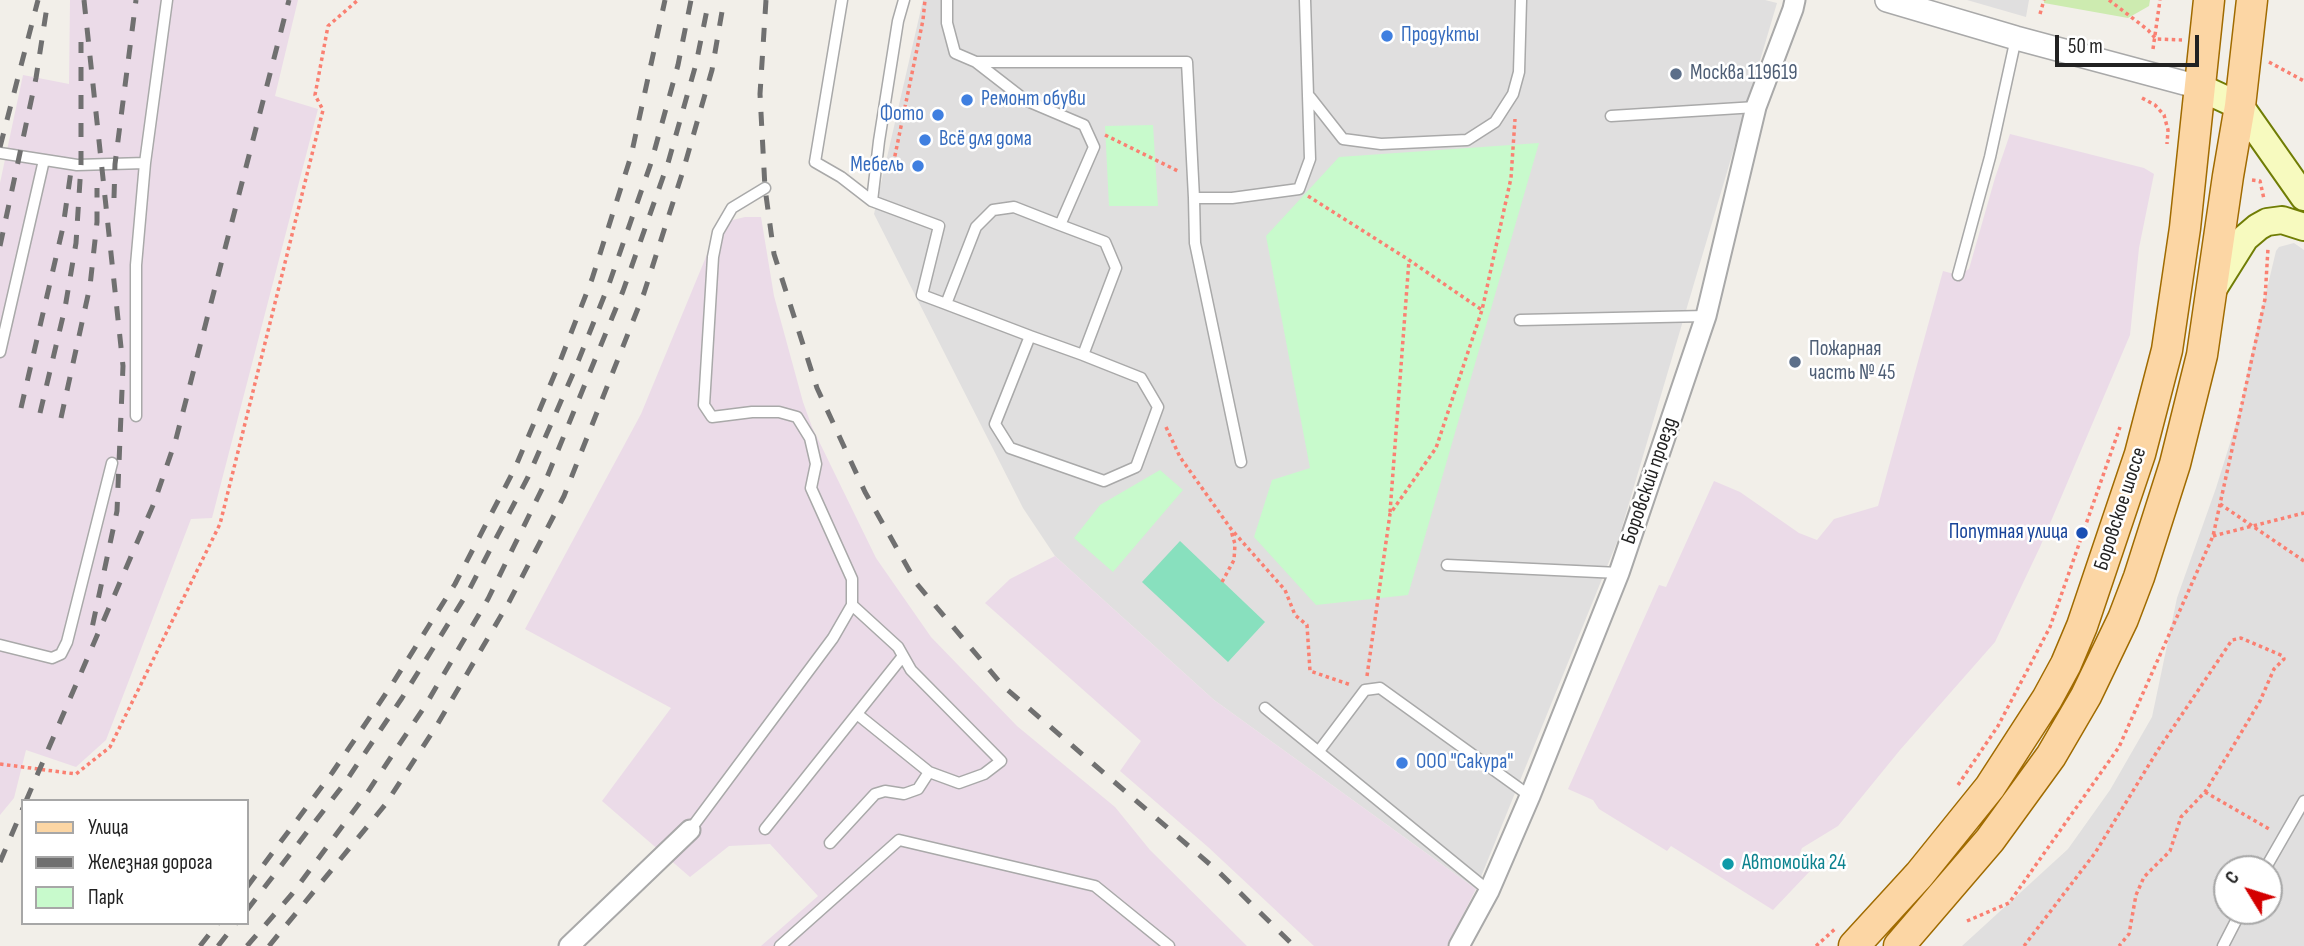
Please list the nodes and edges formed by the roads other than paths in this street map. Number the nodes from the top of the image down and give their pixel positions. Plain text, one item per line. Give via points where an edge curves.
1 (167, 0) edge
2 (842, 0) edge
3 (904, 0) edge
4 (947, 0) edge
5 (1305, 0) edge
6 (1521, 0) edge
7 (1795, 0) edge
8 (1887, 0) edge
9 (2209, 0) edge
10 (2252, 0) edge
11 (2016, 38) junction
12 (976, 62) junction
13 (2199, 87) junction
14 (1309, 96) junction
15 (2240, 106) junction
16 (1756, 107) junction
17 (1611, 116) dead end
18 (0, 153) edge
19 (44, 160) junction
20 (145, 163) junction
21 (765, 188) dead end
22 (2304, 197) edge
23 (1194, 198) junction
24 (872, 201) junction
25 (1060, 225) junction
26 (2304, 226) edge
27 (1958, 275) dead end
28 (2212, 290) junction
29 (946, 304) junction
30 (1706, 316) junction
31 (1520, 320) dead end
32 (1030, 336) junction
33 (0, 352) edge
34 (1083, 355) junction
35 (136, 416) dead end
36 (1241, 462) dead end
37 (112, 463) dead end
38 (1447, 565) dead end
39 (1619, 573) junction
40 (852, 605) junction
41 (0, 645) edge
42 (903, 656) junction
43 (1265, 708) dead end
44 (857, 714) junction
45 (1319, 751) junction
46 (929, 772) junction
47 (1530, 796) junction
48 (2304, 800) edge
49 (765, 829) dead end
50 (691, 830) joint
51 (830, 843) dead end
52 (2273, 855) edge
53 (1489, 891) junction
54 (2233, 925) edge
55 (1845, 937) edge
56 (569, 946) edge
57 (780, 946) edge
58 (1168, 946) edge
59 (1459, 946) edge
60 (1899, 946) edge
61 (2222, 946) edge

1 - 20 lane
2 - 24 lane via 815,162
3 - 24 lane
4 - 12 lane via 955,53
5 - 14 lane
6 - 14 lane via 1519,72 1513,94 1495,122 1467,140 1381,144 1343,139
7 - 16 street, Боровский проезд
8 - 11 street
9 - 13 main road, Боровское шоссе
10 - 15 main road, Боровское шоссе
11 - 13 street
11 - 27 lane
12 - 23 lane via 1187,62
12 - 25 lane via 1025,100 1084,125 1094,147
13 - 15 main road
13 - 55 main road, Боровское шоссе via 2185,228 2165,360 2128,492 2066,664 1990,787 1919,875
14 - 23 lane via 1310,159 1299,189
15 - 22 main road
15 - 28 main road, Боровское шоссе
16 - 17 lane
16 - 30 street, Боровский проезд
18 - 19 lane
19 - 20 lane via 77,165
19 - 33 lane
20 - 35 lane via 136,265
21 - 40 lane via 732,208 718,232 704,405 712,417 752,412 797,417 810,438 816,464 811,488 852,579
23 - 36 lane via 1195,243
24 - 29 lane via 939,226 922,295
25 - 29 lane via 1014,207 993,210 976,227
25 - 34 lane via 1105,242 1116,268
26 - 28 main road via 2277,220 2258,227 2245,238
28 - 60 main road, Боровское шоссе via 2202,355 2175,464 2117,631 2069,727 2035,780
29 - 32 lane
30 - 31 lane
30 - 39 street, Боровский проезд
32 - 34 lane
32 - 34 lane via 995,425 1010,448 1104,481 1136,467 1158,407 1141,379
37 - 41 lane via 61,654 51,658
38 - 39 lane
39 - 47 street, Боровский проезд
40 - 42 lane
40 - 50 lane via 833,638
42 - 44 lane
42 - 46 lane via 911,670 1001,761 984,774 959,783
43 - 45 lane
44 - 46 lane
44 - 49 lane
45 - 47 lane via 1365,690 1380,688
45 - 53 lane
46 - 51 lane via 911,792 875,794
47 - 53 street, Боровский проезд
48 - 52 lane
50 - 56 street
53 - 59 street, Боровский проезд
54 - 61 lane
57 - 58 lane via 899,840 1095,886

